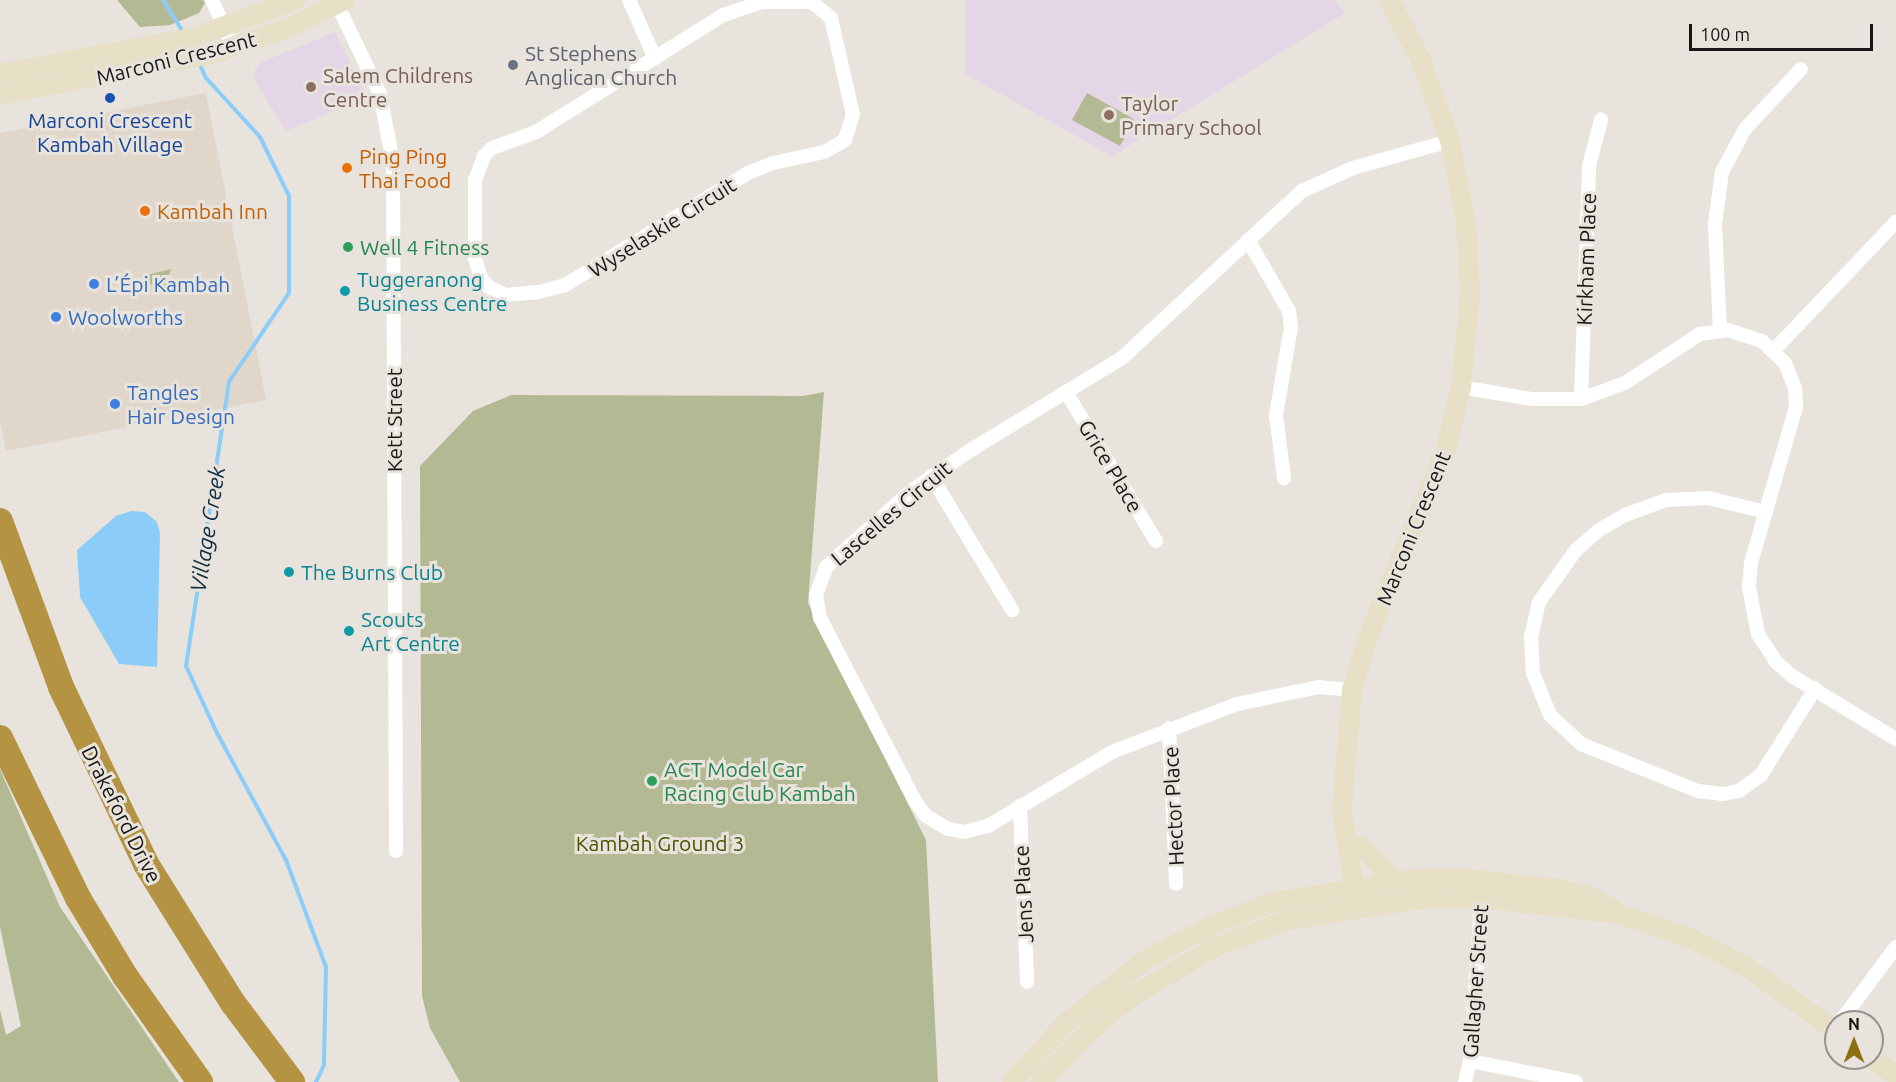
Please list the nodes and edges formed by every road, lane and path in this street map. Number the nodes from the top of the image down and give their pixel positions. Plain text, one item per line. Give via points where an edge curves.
1 (212, 0) edge
2 (295, 0) edge
3 (629, 0) edge
4 (1389, 0) edge
5 (339, 1) edge
6 (224, 27) junction
7 (233, 47) junction
8 (655, 58) junction
9 (1801, 69) dead end
10 (0, 74) edge
11 (0, 94) edge
12 (1601, 120) dead end
13 (1450, 141) junction
14 (1896, 222) edge
15 (1248, 240) junction
16 (1720, 331) junction
17 (1774, 350) junction
18 (1461, 387) junction
19 (1066, 392) junction
20 (1581, 399) junction
21 (931, 476) junction
22 (1284, 478) dead end
23 (1766, 512) junction
24 (0, 521) edge
25 (1156, 541) dead end
26 (1012, 610) dead end
27 (1815, 689) junction
28 (1353, 690) junction
29 (1169, 728) junction
30 (0, 738) edge
31 (1896, 739) edge
32 (1020, 806) junction
33 (1354, 845) junction
34 (396, 851) dead end
35 (1396, 882) junction
36 (1176, 884) dead end
37 (1360, 887) junction
38 (1482, 888) junction
39 (1321, 892) junction
40 (1363, 907) junction
41 (1896, 947) edge
42 (1027, 982) dead end
43 (1850, 1010) edge
44 (1824, 1019) edge
45 (1470, 1061) junction
46 (286, 1074) edge
47 (200, 1082) edge
48 (1012, 1082) edge
49 (1041, 1082) edge
50 (1465, 1082) edge
51 (1576, 1082) edge

1 - 6 street
2 - 6 street, Marconi Crescent
3 - 8 street
4 - 13 street, Marconi Crescent via 1417,51
5 - 7 street, Marconi Crescent via 286,29
5 - 34 street, Kett Street via 380,94 393,162
6 - 7 street
6 - 10 street, Marconi Crescent via 187,38
7 - 11 street, Marconi Crescent
8 - 8 street, Wyselaskie Circuit via 742,6 812,2 827,13 836,30 853,115 850,131 837,147 748,173 565,285 506,294 489,287 481,278 475,258 475,180 484,156 492,148 536,132
9 - 16 street via 1745,129 1722,172 1715,223
12 - 20 street, Kirkham Place via 1589,166
13 - 15 street, Lascelles Circuit via 1326,177 1302,191
13 - 18 street, Marconi Crescent via 1468,257 1467,340
14 - 17 street
15 - 19 street, Lascelles Circuit via 1148,338
15 - 22 street via 1289,311 1291,327 1276,415
16 - 17 street via 1749,334
16 - 20 street via 1691,338 1625,383
17 - 23 street via 1793,380 1796,407
18 - 20 street via 1531,399
18 - 28 street, Marconi Crescent via 1430,495 1368,637
19 - 21 street, Lascelles Circuit
19 - 25 street, Grice Place
21 - 26 street
21 - 32 street, Lascelles Circuit via 826,567 816,595 819,618 926,816 948,829 972,831
23 - 27 street via 1750,563 1751,611 1758,634 1776,662
23 - 27 street via 1708,498 1675,499 1625,515 1599,530 1576,550 1539,602 1531,637 1533,672 1550,715 1581,744 1698,790 1723,794 1739,790 1761,775
24 - 46 highway, Drakeford Drive via 61,687 135,843 189,936
27 - 31 street
28 - 29 street, Lascelles Circuit via 1319,687 1284,692
28 - 33 street, Marconi Crescent via 1342,809
29 - 32 street, Lascelles Circuit via 1083,767
29 - 36 street, Hector Place
30 - 47 highway via 78,898 125,976
32 - 42 street, Jens Place
33 - 35 street
33 - 37 street, Marconi Crescent
33 - 39 street
35 - 37 street
35 - 38 street
37 - 39 street
37 - 40 street, Marconi Crescent
38 - 40 street
38 - 44 street via 1619,914 1690,938 1745,966
38 - 45 street, Gallagher Street
39 - 48 street via 1230,917 1145,960 1066,1023
40 - 49 street via 1261,928 1170,970 1088,1033
41 - 43 street
45 - 50 street, Gallagher Street
45 - 51 street

